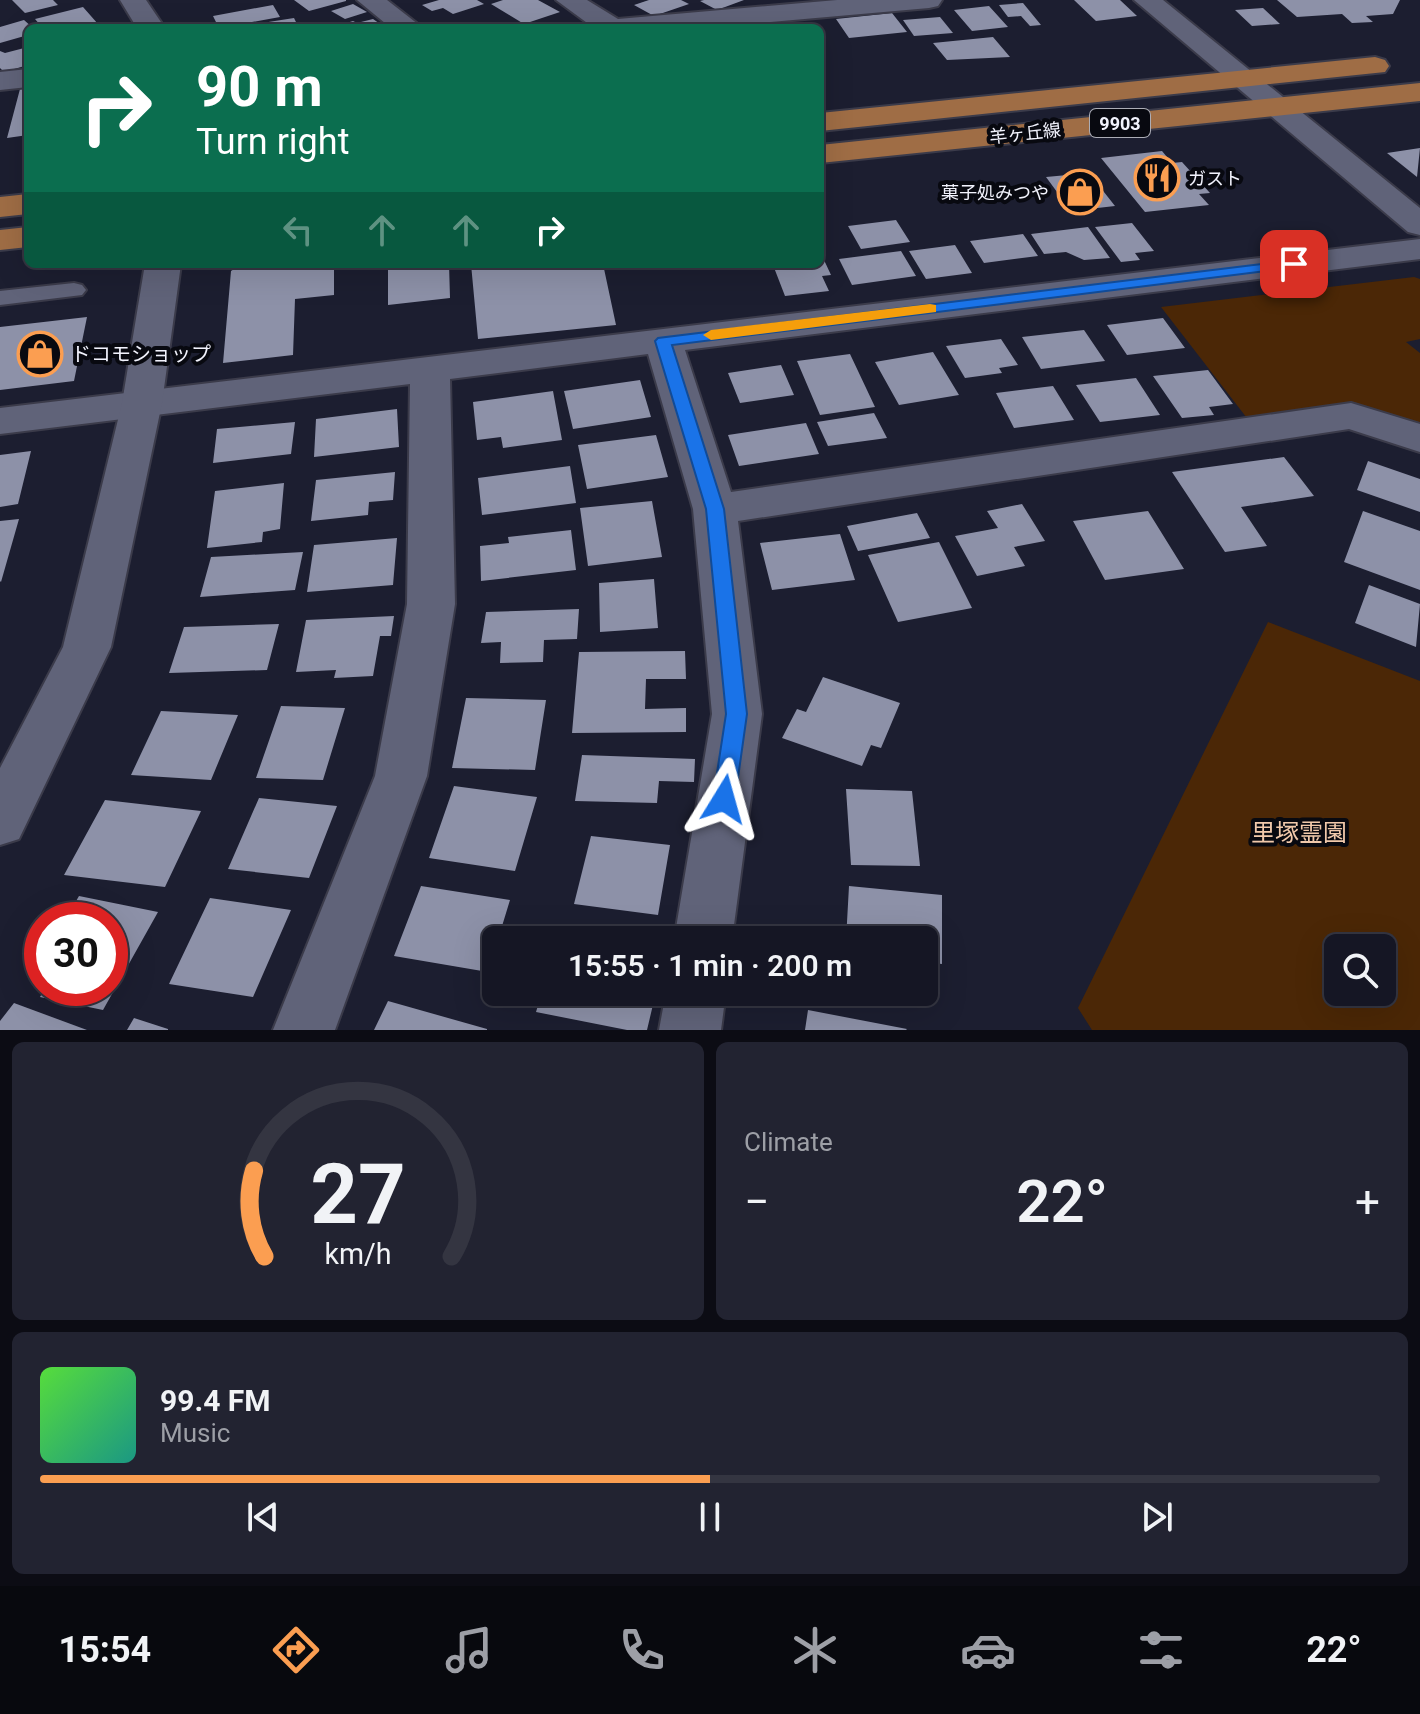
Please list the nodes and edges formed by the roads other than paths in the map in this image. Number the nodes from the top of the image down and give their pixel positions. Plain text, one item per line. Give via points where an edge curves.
1 (133, 0) edge
2 (370, 0) edge
3 (569, 0) edge
4 (929, 0) edge
5 (1147, 0) edge
6 (788, 6) edge
7 (148, 24) edge
8 (403, 24) edge
9 (604, 24) edge
10 (642, 24) edge
11 (1404, 63) dead end
12 (24, 78) edge
13 (1242, 79) junction
14 (0, 81) edge
15 (1420, 92) edge
16 (1274, 108) junction
17 (824, 122) edge
18 (824, 154) edge
19 (24, 204) edge
20 (0, 207) edge
21 (1420, 225) edge
22 (24, 237) edge
23 (0, 240) edge
24 (1420, 249) edge
25 (162, 268) edge
26 (74, 290) dead end
27 (0, 298) edge
28 (663, 341) junction
29 (430, 369) junction
30 (142, 403) junction
31 (0, 421) edge
32 (1420, 438) edge
33 (715, 509) junction
34 (0, 822) edge
35 (705, 926) edge
36 (694, 1006) edge
37 (304, 1030) edge
38 (690, 1030) edge

1 - 7 street
2 - 8 street
3 - 9 street
4 - 6 street
5 - 13 street
6 - 10 street
11 - 13 main road, 羊ヶ丘線 / 9903
12 - 14 street
13 - 16 street
13 - 17 main road, 羊ヶ丘線 / 9903
15 - 16 main road, 羊ヶ丘線 / 9903
16 - 18 main road, 羊ヶ丘線 / 9903
16 - 21 street
19 - 20 main road
22 - 23 main road
24 - 28 street
25 - 30 street
26 - 27 lane
28 - 29 street
28 - 33 street
29 - 30 street
29 - 37 street via 431,604 401,776
30 - 31 street
30 - 34 street via 87,647
32 - 33 street via 1351,416
33 - 35 street via 737,714
36 - 38 street

